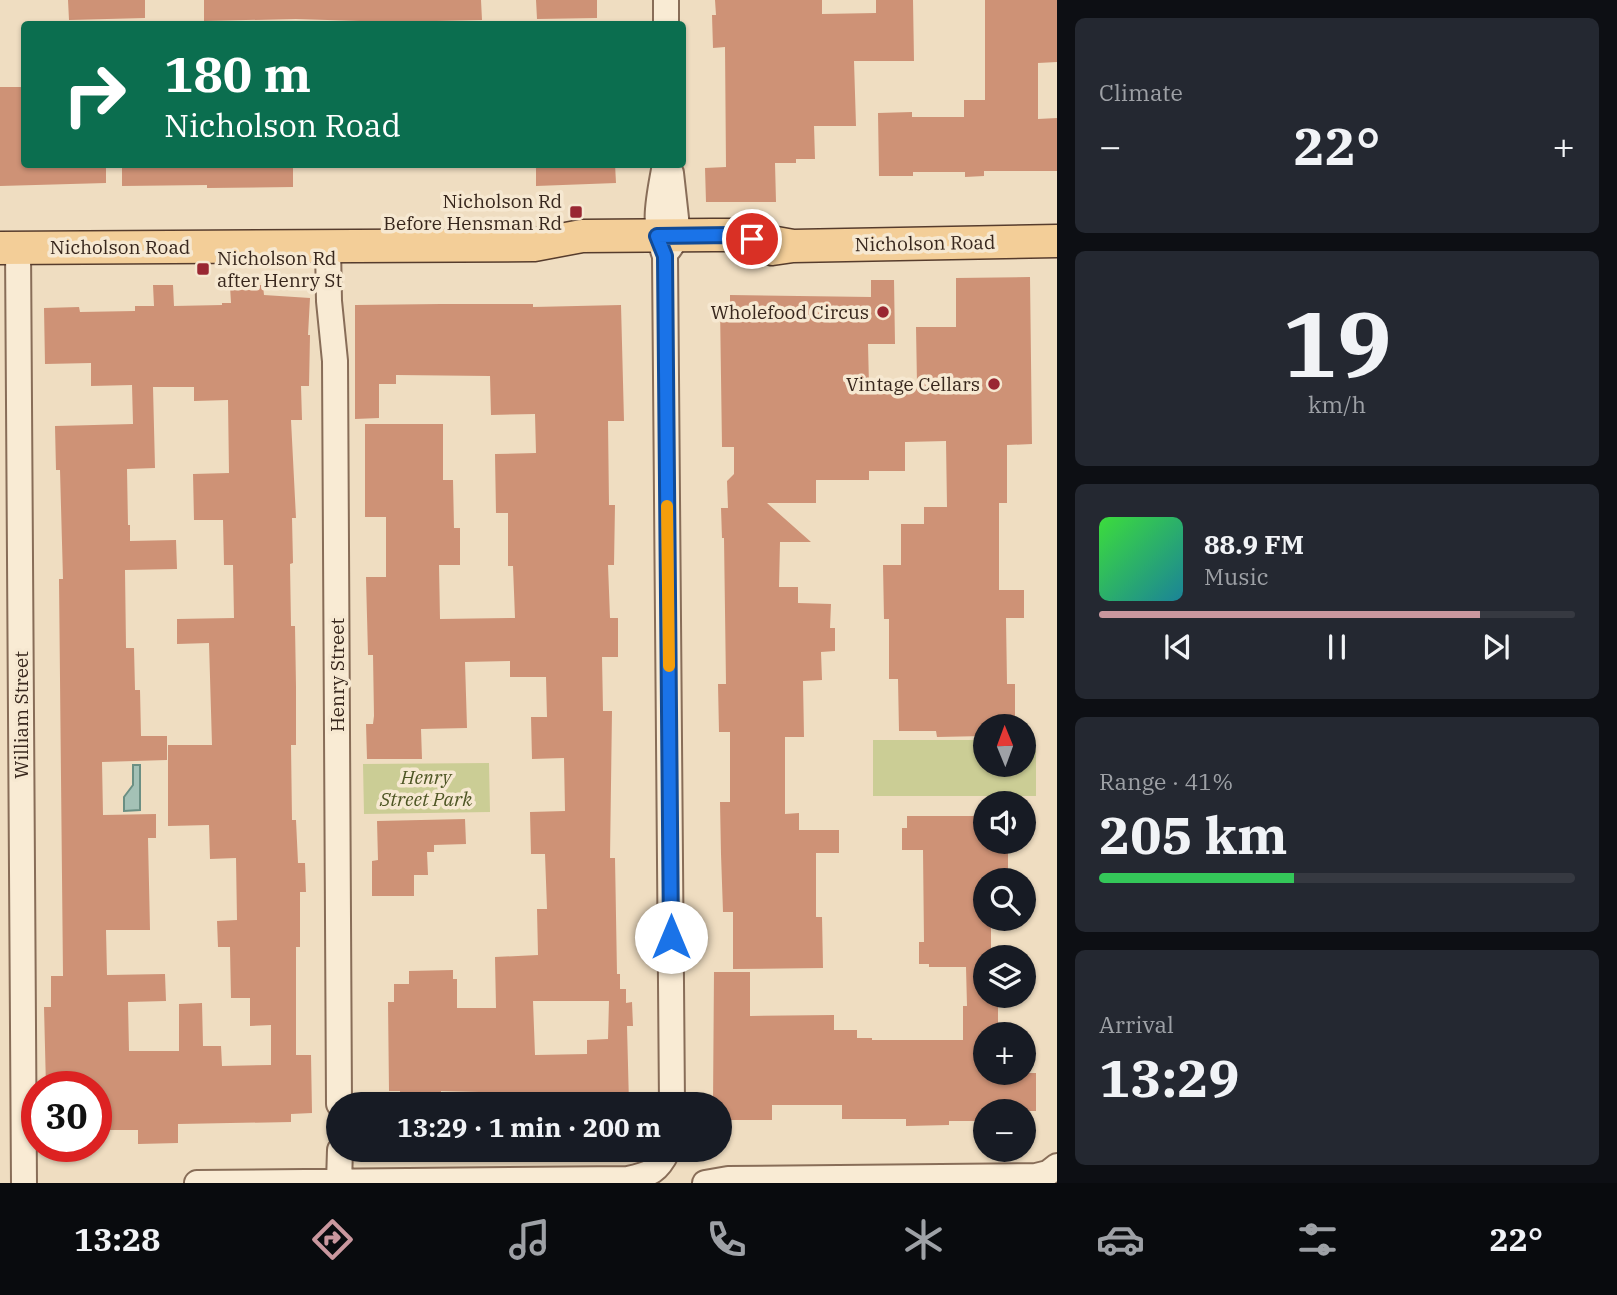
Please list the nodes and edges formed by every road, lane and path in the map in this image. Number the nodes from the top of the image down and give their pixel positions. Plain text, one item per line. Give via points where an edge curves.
1 (666, 0) edge
2 (666, 21) edge
3 (666, 168) edge
4 (1057, 241) edge
5 (667, 242) junction
6 (328, 247) junction
7 (9, 248) edge
8 (339, 1092) edge
9 (672, 1092) edge
10 (340, 1162) edge
11 (660, 1162) edge
12 (1057, 1166) edge
13 (340, 1182) edge
14 (24, 1183) edge
15 (197, 1183) edge
16 (705, 1183) edge

1 - 2 street
3 - 5 street via 658,207
4 - 5 main road, Nicholson Road via 793,246 733,254
5 - 6 main road, Nicholson Road via 586,254 534,245
5 - 9 street
6 - 7 main road, Nicholson Road
6 - 8 street, Henry Street via 335,361
7 - 14 street, William Street
10 - 13 street
11 - 13 street via 649,1174 628,1179
12 - 16 street via 1035,1176 728,1179
13 - 15 street

